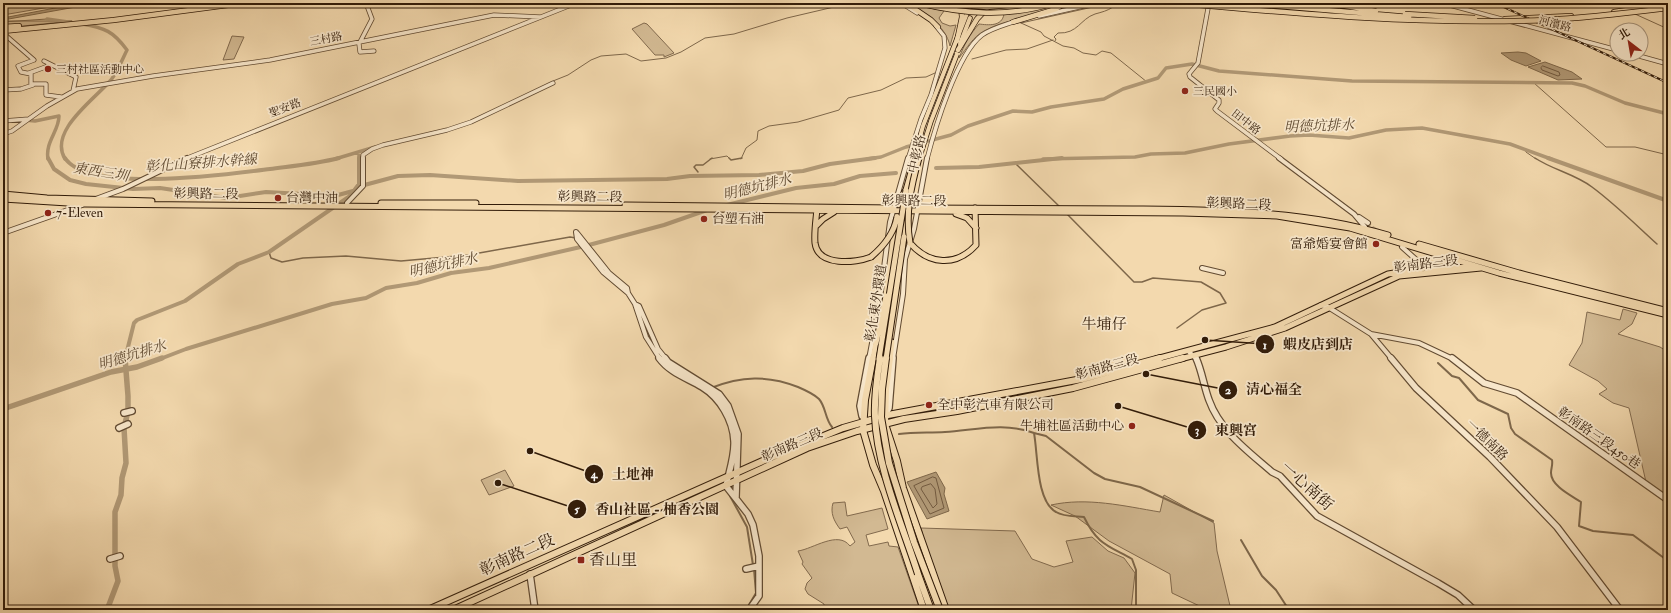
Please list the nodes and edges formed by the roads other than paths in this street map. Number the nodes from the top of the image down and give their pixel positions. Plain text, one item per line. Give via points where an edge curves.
1 (221, 3) edge
2 (243, 3) edge
3 (366, 3) edge
4 (576, 3) edge
5 (901, 3) edge
6 (906, 3) edge
7 (918, 3) edge
8 (940, 3) edge
9 (960, 3) edge
10 (971, 3) edge
11 (975, 3) edge
12 (992, 3) edge
13 (1034, 3) edge
14 (1054, 3) edge
15 (1065, 3) edge
16 (1097, 3) edge
17 (1177, 3) edge
18 (1209, 3) edge
19 (1217, 3) edge
20 (1243, 3) edge
21 (1328, 3) edge
22 (1442, 3) edge
23 (1668, 4) edge
24 (1668, 8) edge
25 (542, 17) junction
26 (1505, 19) junction
27 (1456, 21) junction
28 (1013, 22) junction
29 (3, 27) edge
30 (938, 27) junction
31 (3, 33) edge
32 (362, 41) junction
33 (957, 41) junction
34 (1609, 48) edge
35 (374, 51) dead end
36 (957, 52) junction
37 (1649, 59) edge
38 (44, 61) dead end
39 (1668, 64) edge
40 (51, 65) junction
41 (29, 73) junction
42 (553, 83) dead end
43 (33, 85) junction
44 (3, 90) edge
45 (73, 91) junction
46 (63, 97) junction
47 (27, 120) junction
48 (3, 121) edge
49 (3, 134) edge
50 (906, 190) junction
51 (3, 194) edge
52 (3, 198) edge
53 (93, 200) junction
54 (347, 203) junction
55 (84, 204) junction
56 (338, 204) junction
57 (817, 209) junction
58 (894, 209) junction
59 (918, 210) junction
60 (975, 210) junction
61 (836, 211) junction
62 (950, 212) junction
63 (908, 215) junction
64 (1367, 225) junction
65 (816, 226) junction
66 (976, 229) junction
67 (3, 233) edge
68 (583, 243) dead end
69 (1401, 247) dead end
70 (1435, 253) junction
71 (1474, 263) junction
72 (1444, 266) junction
73 (1202, 268) dead end
74 (1481, 268) junction
75 (1428, 270) junction
76 (1465, 270) junction
77 (1223, 273) dead end
78 (1520, 278) junction
79 (893, 284) junction
80 (880, 290) junction
81 (903, 294) junction
82 (635, 304) junction
83 (1321, 305) junction
84 (879, 306) junction
85 (1328, 307) junction
86 (900, 308) junction
87 (1668, 311) edge
88 (1668, 315) edge
89 (1371, 334) junction
90 (1188, 351) junction
91 (1193, 356) junction
92 (132, 411) dead end
93 (124, 413) dead end
94 (885, 416) junction
95 (863, 422) junction
96 (128, 424) dead end
97 (885, 424) junction
98 (119, 428) dead end
99 (863, 430) junction
100 (735, 473) junction
101 (727, 477) junction
102 (736, 482) junction
103 (726, 486) junction
104 (736, 497) junction
105 (1668, 500) edge
106 (120, 556) dead end
107 (110, 559) dead end
108 (529, 565) junction
109 (759, 566) junction
110 (746, 569) dead end
111 (530, 574) junction
112 (428, 610) edge
113 (453, 610) edge
114 (535, 610) edge
115 (749, 610) edge
116 (924, 610) edge
117 (931, 610) edge
118 (940, 610) edge
119 (946, 610) edge
120 (1474, 610) edge
121 (1620, 610) edge

1 - 29 highway via 122,16
2 - 31 highway
3 - 32 street via 372,19
4 - 25 street, 聖安路
5 - 30 street
6 - 30 highway
7 - 14 highway, bridge via 948,10 989,13 1021,11
8 - 13 highway, bridge via 994,8
9 - 33 highway via 962,17
10 - 33 main road, 彰化東外環道
11 - 36 main road, 彰化東外環道
12 - 36 highway via 977,18
15 - 28 highway via 1052,10
16 - 28 street, 中彰路
17 - 27 highway, bridge via 1346,18 1417,22
18 - 64 street, 田中路 via 1196,65 1189,76 1219,100 1215,109 1217,111
19 - 27 highway, bridge via 1366,17
20 - 26 highway, bridge via 1408,17
21 - 26 highway, bridge via 1399,14
22 - 34 street, 河濱路
23 - 26 highway, bridge via 1593,14
24 - 27 highway, bridge via 1562,20
25 - 32 street, 三村路 via 494,15
25 - 53 street, 聖安路 via 261,128
28 - 59 street, 中彰路 via 990,30 973,44 954,79 930,143
30 - 58 street, 中彰路 via 945,48 900,183
31 - 41 street via 34,60 18,66 21,72
32 - 35 street via 359,44 360,52
32 - 45 street, 三村路 via 270,60 153,76
33 - 50 main road, 彰化東外環道 via 923,126
36 - 63 main road, 彰化東外環道, bridge via 920,156
37 - 39 street
38 - 40 street
40 - 41 street
40 - 45 street via 76,77
41 - 43 street
42 - 54 street via 472,122 367,152 363,155 363,186
43 - 44 street
43 - 46 street via 46,84 46,95
45 - 46 street
46 - 47 street
47 - 48 street
47 - 49 street
50 - 65 main road, bridge via 900,198 895,228 886,243 871,257 855,262 837,261 825,256 816,248
50 - 79 main road, 彰化東外環道, bridge
51 - 53 main road, 彰興路二段
52 - 55 main road, 彰興路二段
53 - 55 street, 聖安路
53 - 56 main road, 彰興路二段
54 - 56 main road, 彰興路二段
54 - 57 main road, 彰興路二段
55 - 56 main road, 彰興路二段
55 - 67 street, 聖安路
56 - 57 main road, 彰興路二段
57 - 58 main road, 彰興路二段
57 - 61 main road, 彰興路二段
57 - 65 main road
58 - 59 main road, 彰興路二段
58 - 61 main road, 彰興路二段
58 - 80 street, 中彰路
59 - 60 main road, 彰興路二段
59 - 62 main road, 彰興路二段
59 - 81 street, 中彰路 via 905,259
60 - 62 main road, 彰興路二段
60 - 64 main road, 彰興路二段 via 1231,210 1276,212
60 - 66 main road
60 - 70 main road, 彰興路二段 via 1277,216 1350,228
61 - 65 main road
62 - 66 main road via 967,218
63 - 66 main road, bridge via 910,243 919,254 942,261 951,261 967,255 976,245
63 - 79 main road, 彰化東外環道, bridge
64 - 71 main road, 彰興路二段
68 - 82 street via 603,272 628,293
69 - 75 street
70 - 71 main road, 彰興路二段
70 - 72 main road via 1442,258
71 - 72 main road, 彰南路三段 via 1470,267
71 - 74 main road, 彰南路三段
71 - 87 main road, 彰南路三段
72 - 75 main road, 彰南路三段
73 - 77 street
74 - 76 main road, 彰南路三段
74 - 78 main road, 彰南路三段
75 - 76 main road, 彰南路三段
75 - 83 main road, 彰南路三段 via 1388,274
75 - 85 main road, 彰南路三段 via 1399,276
76 - 78 main road
78 - 88 main road, 彰南路三段
79 - 94 main road, bridge via 897,305
79 - 95 main road, bridge via 884,302 867,387
79 - 117 main road, 彰化東外環道, bridge via 875,388 876,432 882,464
79 - 118 main road, 彰化東外環道, bridge via 882,389 882,432 914,542
80 - 81 street
80 - 84 street, 中彰路
81 - 86 street, 中彰路
82 - 100 street via 639,306 658,349 668,362 719,394 728,406 738,434
82 - 101 street via 651,346 658,357 667,366 709,391 724,407 734,443
83 - 85 street, 一德南路
83 - 90 main road, 彰南路三段 via 1269,329
84 - 86 street
84 - 95 street, 中彰路 via 860,406
85 - 89 street, 一德南路
85 - 91 main road, 彰南路三段 via 1266,335
86 - 94 street, 中彰路 via 889,408
89 - 105 street, 彰南路三段450巷 via 1419,343 1449,356 1484,383 1518,393
89 - 121 street, 一德南路 via 1416,388 1490,457 1557,526
90 - 91 street, 一心南街
90 - 94 main road, 彰南路三段 via 1082,380
91 - 97 main road, 彰南路三段 via 1073,388
91 - 120 street, 一心南街 via 1197,359 1209,401 1231,436 1280,476 1317,516 1438,583 1458,595
92 - 93 street
94 - 95 main road, 彰南路三段
94 - 97 main road
95 - 99 main road
95 - 100 main road, 彰南路三段
96 - 98 street
97 - 99 main road, 彰南路三段
97 - 119 main road via 901,481
99 - 102 main road, 彰南路三段 via 807,448
99 - 116 main road via 873,466 882,485
100 - 101 main road, 彰南路三段
100 - 102 street
101 - 103 street
101 - 108 main road, 彰南路二段
102 - 103 main road, 彰南路三段
102 - 104 street
103 - 104 street
103 - 111 main road, 彰南路二段
104 - 109 street via 753,525
106 - 107 street
108 - 111 main road
108 - 112 main road, 彰南路二段
109 - 110 street
109 - 115 street via 758,596
111 - 113 main road, 彰南路二段
111 - 114 street

